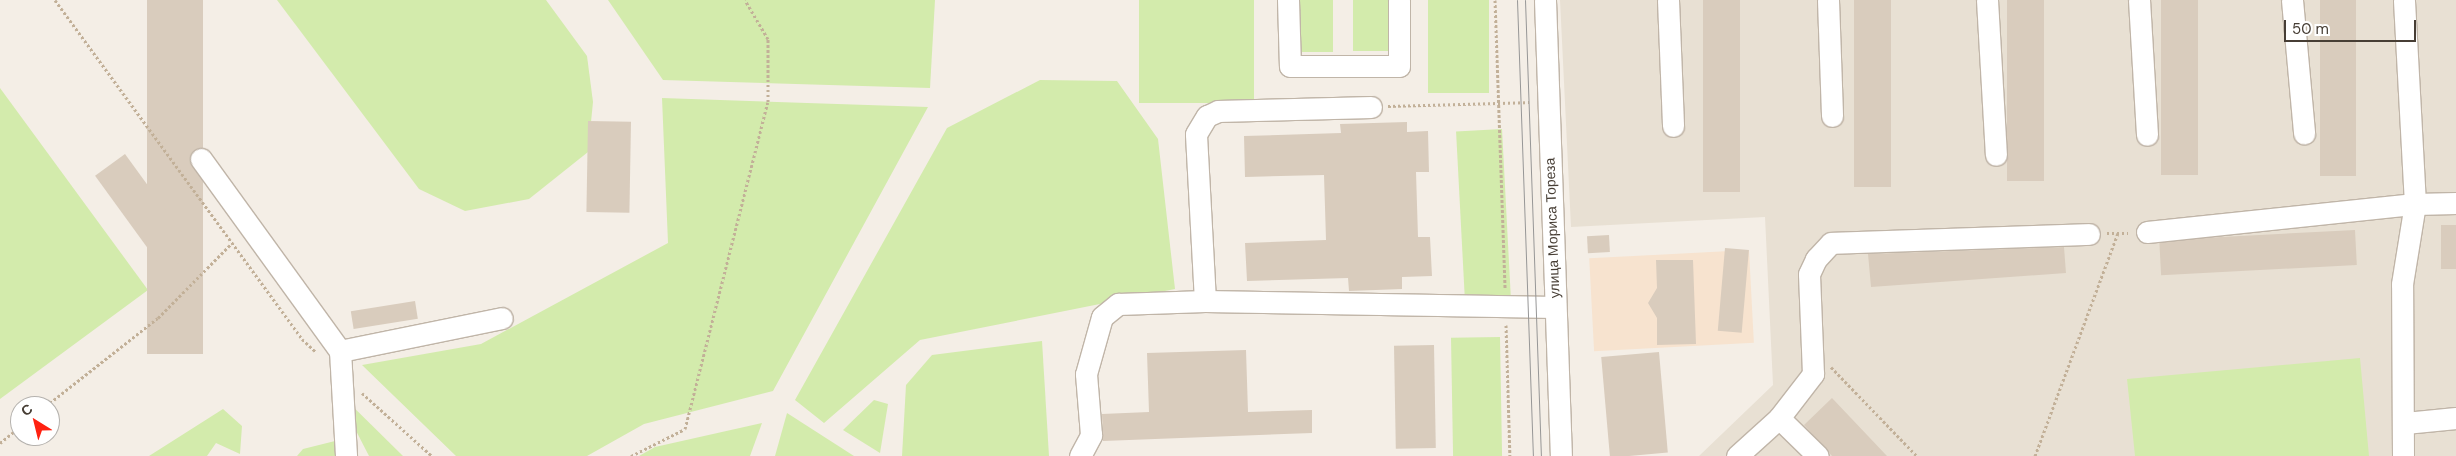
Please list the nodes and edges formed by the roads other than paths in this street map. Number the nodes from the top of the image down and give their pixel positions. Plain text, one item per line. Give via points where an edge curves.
1 (1288, 0) edge
2 (1399, 0) edge
3 (1545, 0) edge
4 (1668, 0) edge
5 (1828, 0) edge
6 (1987, 0) edge
7 (2139, 0) edge
8 (2292, 0) edge
9 (2404, 0) edge
10 (1371, 107) road end
11 (1832, 116) dead end
12 (1673, 126) dead end
13 (2304, 133) dead end
14 (2147, 135) dead end
15 (1996, 155) dead end
16 (201, 159) dead end
17 (2456, 203) edge
18 (2415, 204) junction
19 (2147, 232) road end
20 (2089, 234) road end
21 (1205, 301) junction
22 (1555, 307) junction
23 (502, 318) dead end
24 (340, 351) junction
25 (1779, 418) junction
26 (2456, 418) edge
27 (2404, 423) junction
28 (346, 456) edge
29 (1080, 456) edge
30 (1561, 456) edge
31 (1737, 456) edge
32 (1818, 456) edge
33 (2403, 456) edge

1 - 2 street via 1290,66 1399,66
3 - 22 street, улица Мориса Тореза
4 - 12 street
5 - 11 street
6 - 15 street
7 - 14 street
8 - 13 street
9 - 18 street
10 - 21 street via 1218,111 1207,116 1196,134
16 - 24 street
17 - 18 street
18 - 19 street
18 - 27 street via 2402,284
20 - 25 street via 1831,243 1816,259 1809,274 1816,358 1814,374
21 - 22 street
21 - 29 street via 1129,302 1118,304 1102,317 1086,374 1091,435
22 - 30 street, улица Мориса Тореза
23 - 24 street
24 - 28 street
25 - 31 street
25 - 32 street
26 - 27 street
27 - 33 street

